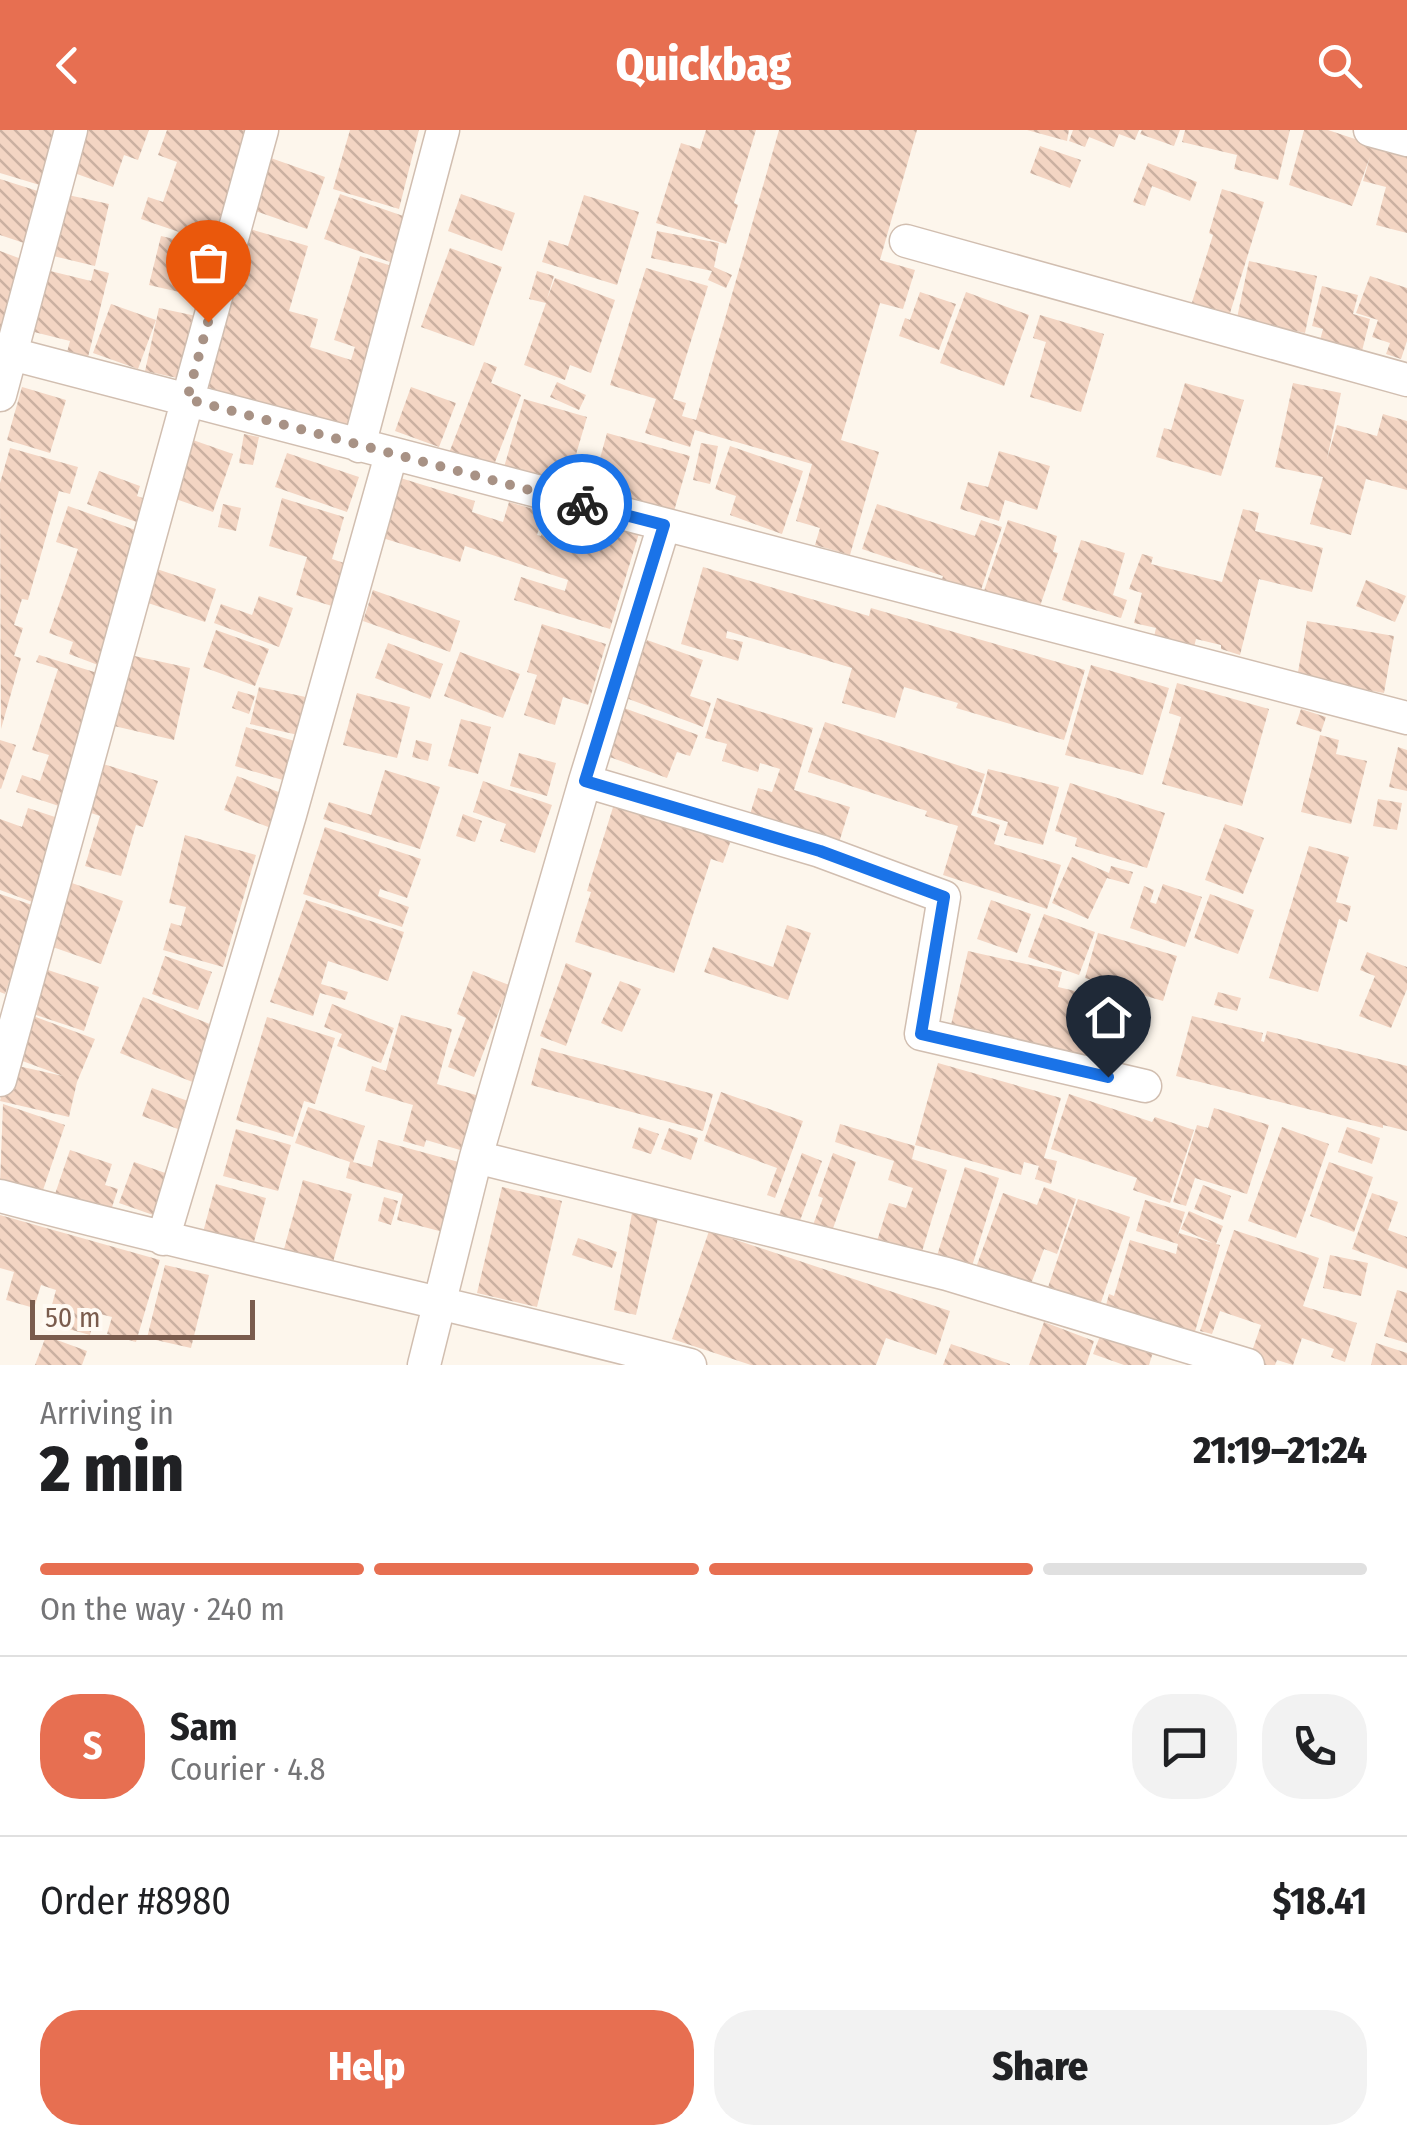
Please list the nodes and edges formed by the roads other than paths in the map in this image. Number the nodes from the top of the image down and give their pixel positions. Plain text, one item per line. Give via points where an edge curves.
1 (71, 130) edge
2 (262, 130) edge
3 (443, 130) edge
4 (1370, 130) edge
5 (1407, 140) edge
6 (906, 242) dead end
7 (5, 352) edge
8 (1407, 380) edge
9 (0, 395) edge
10 (187, 399) junction
11 (359, 446) junction
12 (391, 455) junction
13 (664, 525) junction
14 (1407, 718) edge
15 (585, 781) junction
16 (0, 1080) edge
17 (1145, 1086) dead end
18 (476, 1157) junction
19 (0, 1196) edge
20 (163, 1240) junction
21 (440, 1306) junction
22 (424, 1365) edge
23 (690, 1365) edge
24 (1248, 1365) edge

1 - 7 street
2 - 10 street
3 - 11 street
4 - 5 street
6 - 8 street
7 - 9 street
7 - 10 street
10 - 11 street
10 - 16 street
11 - 12 street
12 - 13 street
12 - 20 street
13 - 14 street
13 - 15 street
15 - 17 street via 820,851 944,897 921,1034
15 - 18 street
18 - 21 street
18 - 24 street via 947,1274
19 - 20 street
20 - 21 street
21 - 22 street
21 - 23 street

